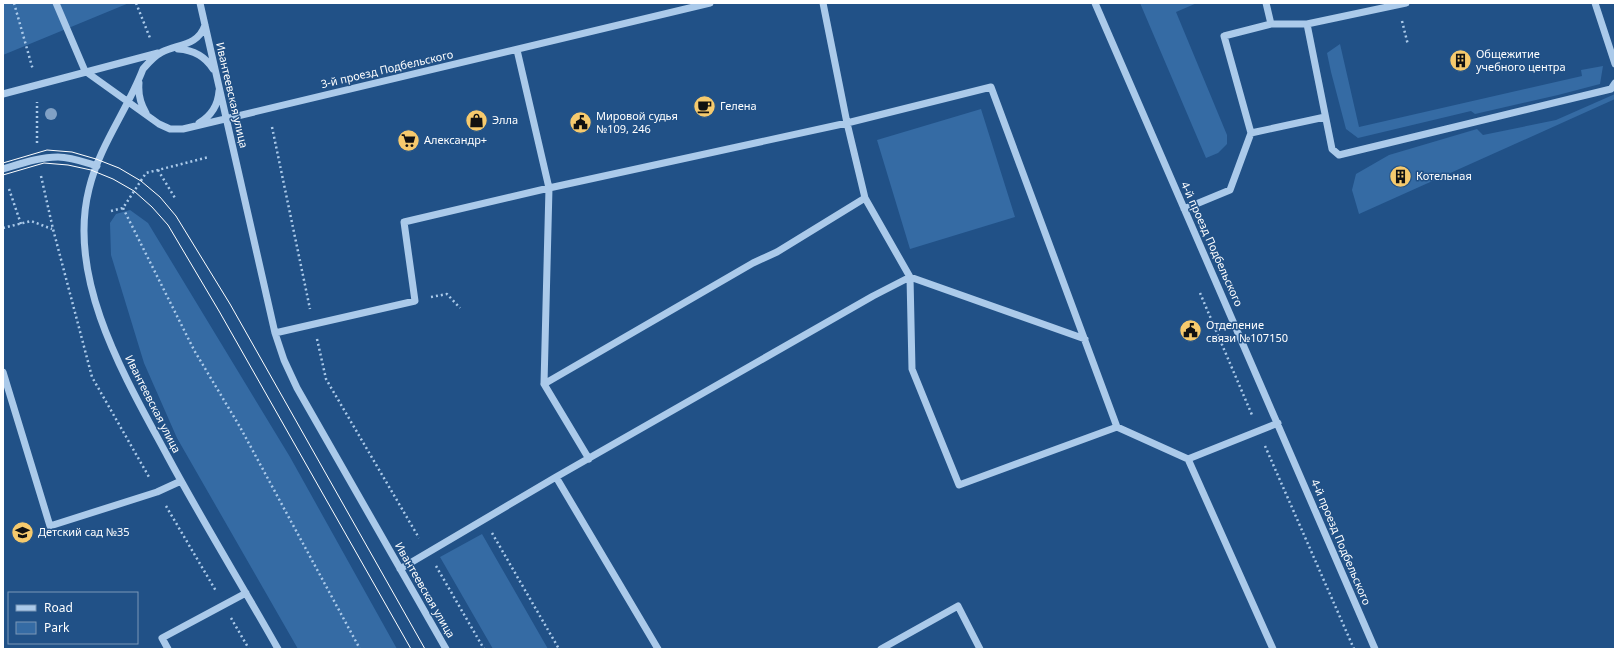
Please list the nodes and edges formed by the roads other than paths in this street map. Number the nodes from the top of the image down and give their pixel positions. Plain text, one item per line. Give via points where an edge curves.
1 (56, 3) edge
2 (200, 3) edge
3 (710, 3) edge
4 (824, 3) edge
5 (1095, 3) edge
6 (1266, 3) edge
7 (1406, 3) edge
8 (1595, 3) edge
9 (1271, 24) junction
10 (1307, 24) junction
11 (205, 25) junction
12 (174, 49) junction
13 (518, 50) junction
14 (162, 52) junction
15 (1615, 64) edge
16 (85, 71) junction
17 (216, 73) junction
18 (139, 80) junction
19 (1615, 83) edge
20 (219, 85) junction
21 (3, 94) edge
22 (128, 102) junction
23 (149, 116) junction
24 (1326, 117) junction
25 (226, 119) junction
26 (847, 123) junction
27 (195, 126) junction
28 (1251, 133) junction
29 (97, 166) junction
30 (3, 169) edge
31 (549, 188) junction
32 (865, 198) junction
33 (1184, 209) junction
34 (910, 278) junction
35 (276, 333) junction
36 (1084, 339) junction
37 (3, 372) edge
38 (544, 384) junction
39 (1278, 423) junction
40 (1117, 427) junction
41 (589, 459) junction
42 (1188, 459) junction
43 (556, 477) junction
44 (181, 481) junction
45 (400, 569) junction
46 (246, 593) junction
47 (168, 649) edge
48 (278, 649) edge
49 (446, 649) edge
50 (658, 649) edge
51 (881, 649) edge
52 (980, 649) edge
53 (1273, 649) edge
54 (1375, 649) edge

1 - 16 street
2 - 11 street, Ивантеевская улица
3 - 13 street, 3-й проезд Подбельского
4 - 26 street
5 - 33 street, 4-й проезд Подбельского
6 - 9 street
7 - 10 street
8 - 15 street
9 - 10 street
9 - 28 street via 1224,36
10 - 24 street
11 - 12 street, Ивантеевская улица via 202,33 195,39
11 - 17 street, Ивантеевская улица
12 - 14 street, Ивантеевская улица
12 - 17 street via 187,49 199,54 209,62
13 - 25 street, 3-й проезд Подбельского
13 - 31 street
14 - 16 street
14 - 18 street, Ивантеевская улица via 152,59
16 - 21 street
16 - 22 street, 3-й проезд Подбельского
17 - 20 street, Ивантеевская улица
18 - 22 street, Ивантеевская улица
18 - 23 street via 138,93
19 - 24 street via 1612,89 1339,155 1332,149
20 - 25 street, Ивантеевская улица
20 - 27 street via 214,109 206,119
22 - 23 street, 3-й проезд Подбельского
22 - 29 street, Ивантеевская улица
23 - 27 street, 3-й проезд Подбельского via 170,129
24 - 28 street
25 - 27 street, 3-й проезд Подбельского
25 - 35 street, Ивантеевская улица
26 - 31 street
26 - 32 street
26 - 36 street via 991,87
28 - 33 street via 1230,190
29 - 30 street via 58,157
29 - 44 street, Ивантеевская улица via 89,189 84,219 86,258 98,310 125,378
31 - 35 street via 404,222 415,300
31 - 38 street
32 - 34 street
32 - 38 street via 777,252 753,263
33 - 39 street, 4-й проезд Подбельского
34 - 36 street
34 - 40 street via 912,369 959,485
34 - 41 street via 873,296
35 - 45 street, Ивантеевская улица via 284,360 297,388
36 - 40 street
37 - 44 street via 50,526 157,492
38 - 41 street
39 - 42 street
39 - 54 street, 4-й проезд Подбельского
40 - 42 street
41 - 43 street
42 - 53 street
43 - 45 street
43 - 50 street
44 - 46 street, Ивантеевская улица
45 - 49 street, Ивантеевская улица
46 - 47 street via 162,638
46 - 48 street, Ивантеевская улица
51 - 52 street via 958,606

